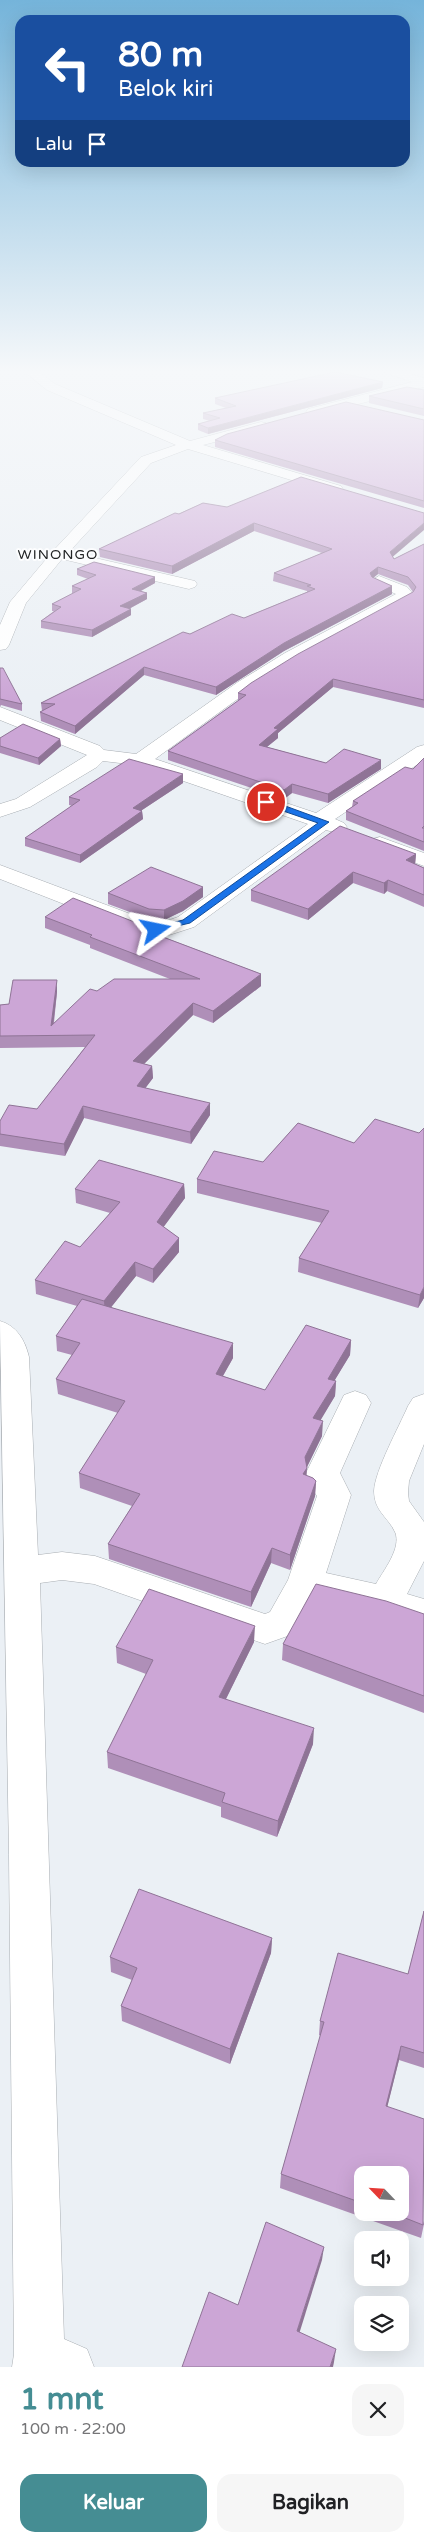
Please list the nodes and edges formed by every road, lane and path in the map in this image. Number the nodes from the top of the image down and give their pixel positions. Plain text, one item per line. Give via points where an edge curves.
1 (128, 479) edge
2 (303, 479) edge
3 (348, 493) edge
4 (58, 554) junction
5 (380, 581) edge
6 (189, 584) dead end
7 (0, 645) edge
8 (0, 713) edge
9 (424, 751) edge
10 (98, 755) junction
11 (140, 760) junction
12 (1, 812) edge
13 (322, 821) junction
14 (424, 860) edge
15 (0, 871) edge
16 (0, 1332) edge
17 (355, 1402) dead end
18 (424, 1406) edge
19 (23, 1571) junction
20 (305, 1582) junction
21 (385, 1600) junction
22 (424, 1614) edge
23 (48, 2363) edge

1 - 4 street
2 - 3 street
4 - 6 street
4 - 7 street via 18,602
5 - 11 street via 402,590 406,595 252,681
8 - 10 street via 26,726 94,750
9 - 13 street
10 - 11 street
10 - 12 street via 23,803
11 - 13 street
13 - 14 street
13 - 15 street via 186,922 166,929 146,928
16 - 19 street via 11,1345 14,1356
17 - 20 street via 323,1473 334,1495 333,1504
18 - 21 street via 392,1482 390,1493 394,1508 412,1530 413,1542
19 - 20 street via 62,1566 95,1570 265,1629 283,1623
19 - 23 street via 34,2029
20 - 21 street
21 - 22 street

